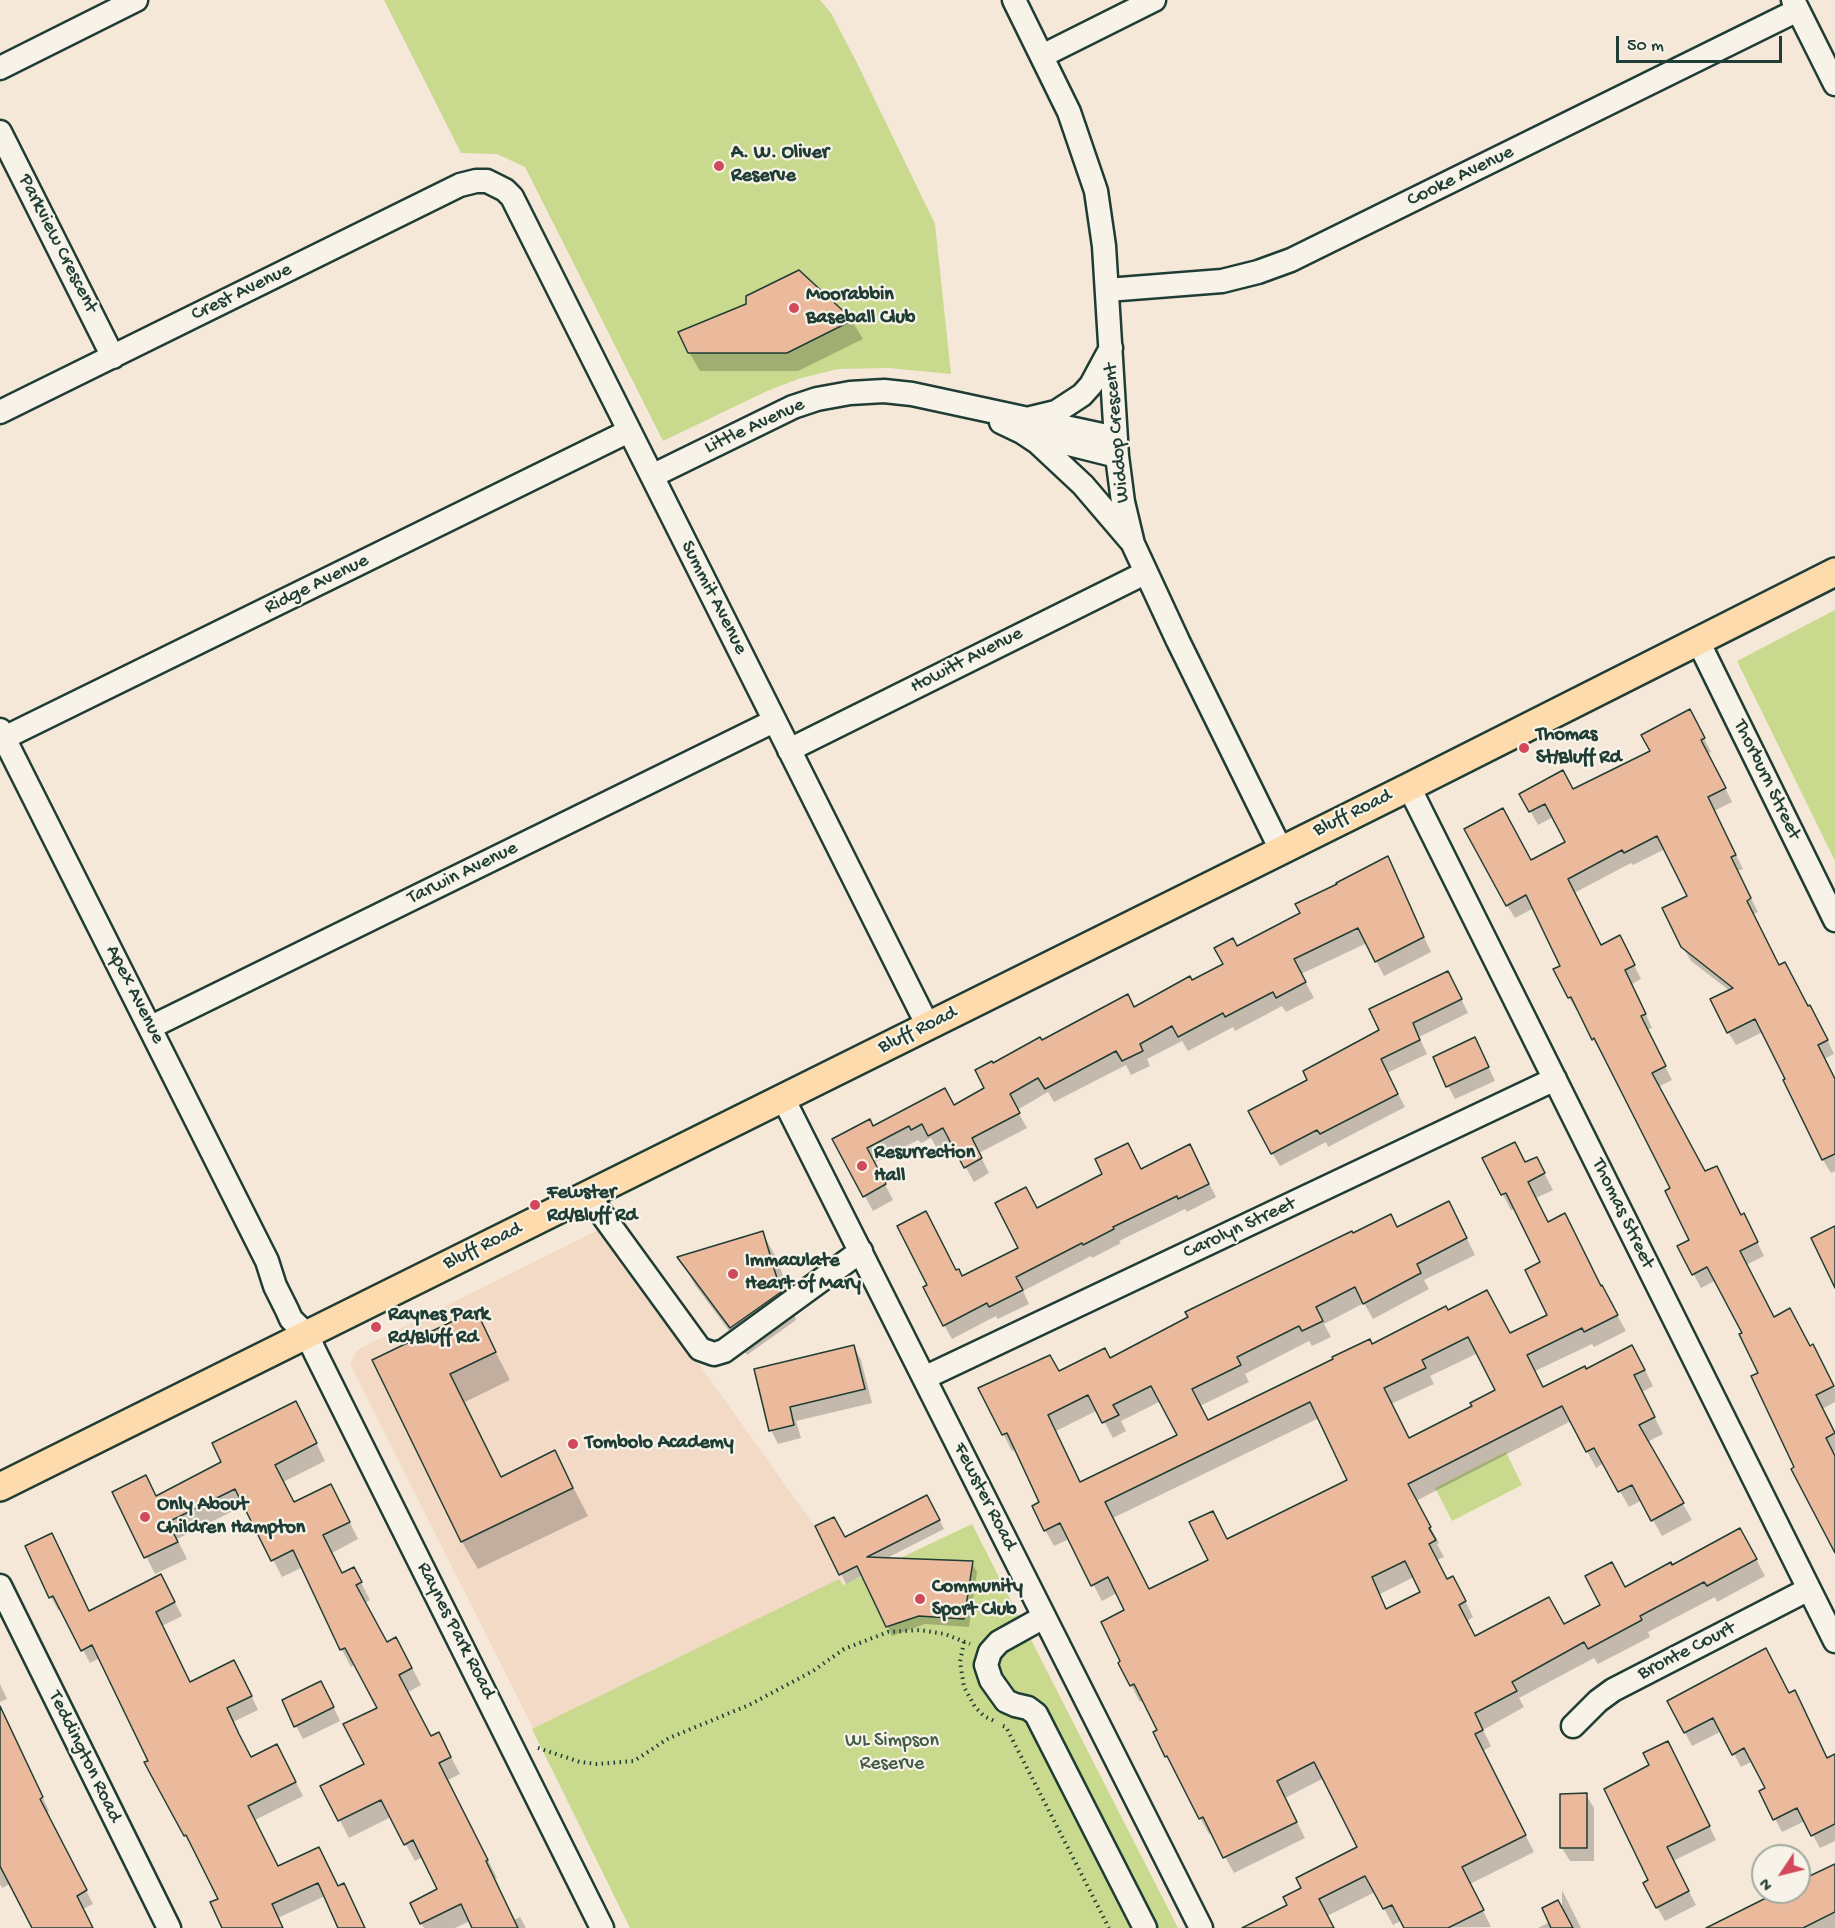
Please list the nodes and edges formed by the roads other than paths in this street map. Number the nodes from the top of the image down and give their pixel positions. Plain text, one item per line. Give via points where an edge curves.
1 (136, 0) edge
2 (1014, 0) edge
3 (1154, 0) edge
4 (1796, 5) edge
5 (1042, 56) junction
6 (0, 68) edge
7 (1835, 84) edge
8 (0, 132) edge
9 (487, 181) joint
10 (1107, 290) junction
11 (1111, 348) junction
12 (113, 357) junction
13 (0, 412) edge
14 (1024, 425) junction
15 (629, 432) junction
16 (1117, 447) junction
17 (652, 476) junction
18 (1133, 544) junction
19 (1835, 572) edge
20 (1144, 573) junction
21 (1698, 641) junction
22 (774, 721) junction
23 (2, 734) edge
24 (789, 750) junction
25 (1409, 787) junction
26 (1281, 850) junction
27 (1835, 920) edge
28 (927, 1026) junction
29 (151, 1028) junction
30 (1556, 1079) junction
31 (783, 1098) junction
32 (588, 1195) junction
33 (861, 1251) junction
34 (307, 1335) junction
35 (924, 1378) junction
36 (0, 1486) edge
37 (0, 1586) edge
38 (1809, 1589) junction
39 (1044, 1617) junction
40 (1835, 1641) edge
41 (1573, 1726) dead end
42 (169, 1928) edge
43 (602, 1928) edge
44 (1145, 1928) edge
45 (1201, 1928) edge

1 - 6 street
2 - 5 street, Widdop Crescent
3 - 5 street
4 - 7 street
4 - 10 street, Cooke Avenue via 1291,260 1222,281
5 - 10 street, Widdop Crescent via 1069,112 1093,182
8 - 12 street, Parkview Crescent
9 - 12 street, Crest Avenue via 460,185
9 - 15 street, Summit Avenue via 512,197
10 - 11 street, Widdop Crescent
11 - 14 street, Little Avenue via 1082,395 1056,412
11 - 16 street, Widdop Crescent
12 - 13 street, Crest Avenue
14 - 16 street, Little Avenue
14 - 17 street, Little Avenue via 933,397 884,391 850,393 817,399 767,419
14 - 18 street, Little Avenue via 1083,484
15 - 17 street, Summit Avenue
15 - 23 street, Ridge Avenue
16 - 18 street, Widdop Crescent via 1123,502
17 - 22 street, Summit Avenue
18 - 20 street, Widdop Crescent
19 - 21 main road, Bluff Road
20 - 24 street, Howitt Avenue
20 - 26 street, Widdop Crescent
21 - 25 main road, Bluff Road
21 - 27 street, Thorburn Street
22 - 24 street, Summit Avenue
22 - 29 street, Tarwin Avenue
23 - 29 street, Apex Avenue
24 - 28 street, Summit Avenue
25 - 26 main road, Bluff Road
25 - 30 street, Thomas Street
26 - 28 main road, Bluff Road
28 - 31 main road, Bluff Road
29 - 34 street, Apex Avenue via 267,1260 303,1314
30 - 35 street, Carolyn Street
30 - 38 street, Thomas Street
31 - 32 main road, Bluff Road
31 - 33 street, Fewster Road
32 - 33 street via 700,1349 714,1354 724,1351
32 - 34 main road, Bluff Road
33 - 35 street, Fewster Road
34 - 36 main road, Bluff Road
34 - 43 street, Raynes Park Road
35 - 39 street, Fewster Road
37 - 42 street, Teddington Road
38 - 40 street, Thomas Street
38 - 41 street, Bronte Court via 1613,1690
39 - 44 street via 999,1642 986,1665 1006,1701 1036,1714
39 - 45 street, Fewster Road

